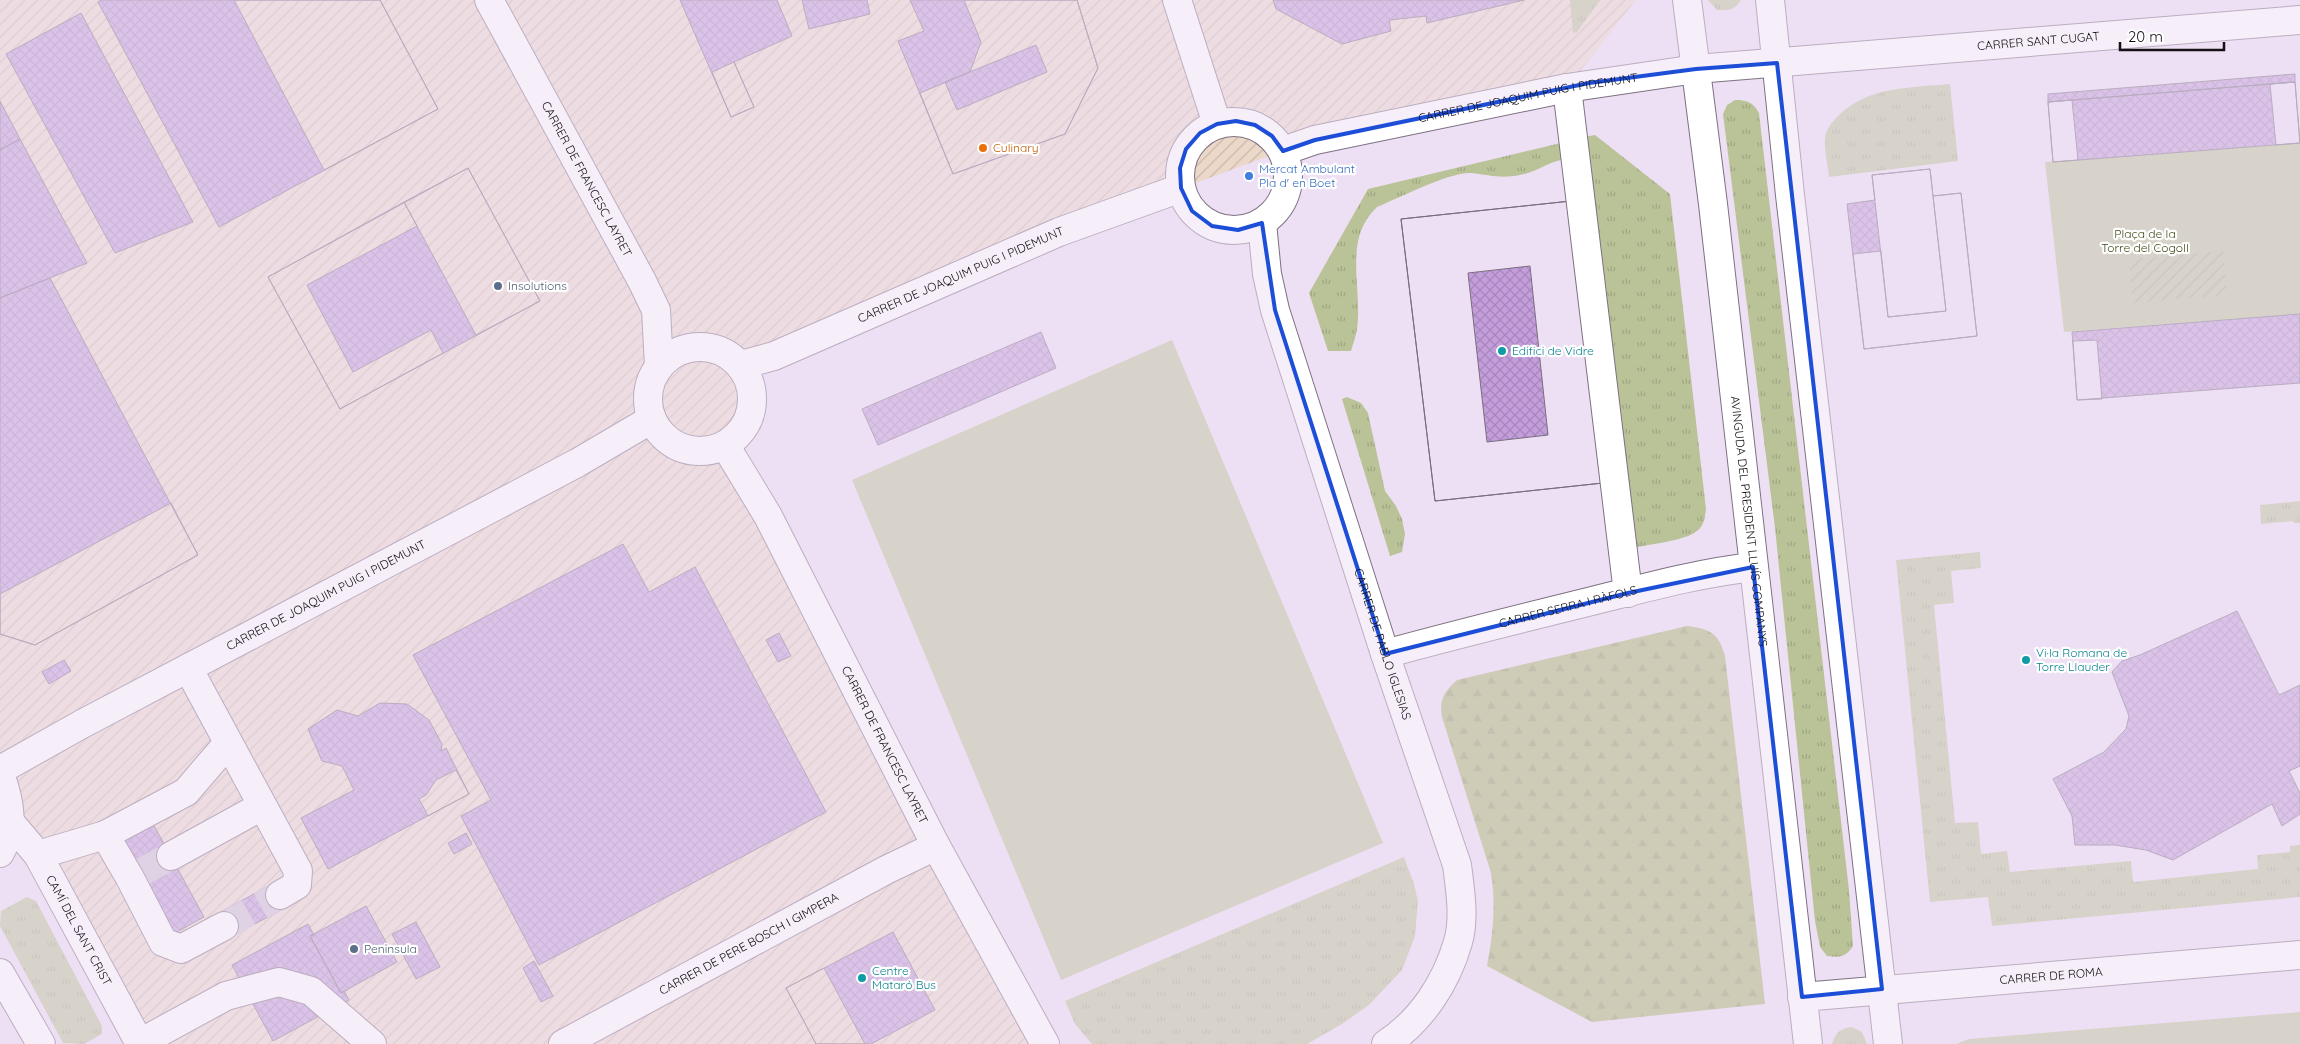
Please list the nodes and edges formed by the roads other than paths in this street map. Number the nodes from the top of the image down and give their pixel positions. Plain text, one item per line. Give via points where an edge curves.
1 (489, 0) edge
2 (1177, 0) edge
3 (1687, 0) edge
4 (1770, 0) edge
5 (2300, 20) edge
6 (1776, 63) junction
7 (1696, 69) junction
8 (1567, 88) junction
9 (1217, 124) junction
10 (1283, 151) junction
11 (1181, 188) junction
12 (1262, 223) junction
13 (741, 365) junction
14 (659, 366) junction
15 (652, 419) junction
16 (725, 445) junction
17 (1753, 567) junction
18 (1628, 593) junction
19 (1385, 654) junction
20 (188, 668) junction
21 (228, 743) junction
22 (0, 770) edge
23 (0, 774) edge
24 (262, 806) junction
25 (10, 822) junction
26 (105, 835) junction
27 (936, 846) junction
28 (0, 853) edge
29 (38, 855) junction
30 (171, 856) tunnel mouth
31 (280, 895) tunnel mouth
32 (224, 926) tunnel mouth
33 (2300, 955) edge
34 (0, 973) edge
35 (1882, 989) junction
36 (1802, 997) junction
37 (41, 1044) edge
38 (139, 1044) edge
39 (372, 1044) edge
40 (563, 1044) edge
41 (1045, 1044) edge
42 (1386, 1044) edge
43 (1808, 1044) edge
44 (1888, 1044) edge

1 - 14 street, CARRER DE FRANCESC LAYRET via 656,310
2 - 9 street
3 - 7 street, AVINGUDA DEL PRESIDENT LLUÍS COMPANYS
4 - 6 street
5 - 6 street, CARRER SANT CUGAT
6 - 7 street, CARRER DE JOAQUIM PUIG I PIDEMUNT
6 - 35 street
7 - 8 street, CARRER DE JOAQUIM PUIG I PIDEMUNT
7 - 17 street, AVINGUDA DEL PRESIDENT LLUÍS COMPANYS
8 - 10 street, CARRER DE JOAQUIM PUIG I PIDEMUNT via 1315,140
8 - 18 street
9 - 10 street via 1236,121 1255,125 1272,136
9 - 11 street via 1200,134 1186,149 1180,168
10 - 12 street via 1289,170 1287,191 1277,209
11 - 12 street via 1192,210 1212,226 1238,230
11 - 13 street, CARRER DE JOAQUIM PUIG I PIDEMUNT via 1059,232 774,356
12 - 19 street, CARRER DE PABLO IGLESIAS via 1266,274 1275,310
13 - 14 street via 727,354 709,347 691,347 673,354
13 - 16 street via 750,382 752,407 744,428
14 - 15 street via 649,386 648,409
15 - 16 street via 664,437 683,448 704,451
15 - 20 street, CARRER DE JOAQUIM PUIG I PIDEMUNT via 577,463
16 - 27 street, CARRER DE FRANCESC LAYRET via 768,516
17 - 18 street, CARRER SERRA I RÀFOLS
17 - 36 street, AVINGUDA DEL PRESIDENT LLUÍS COMPANYS
18 - 19 street, CARRER SERRA I RÀFOLS
19 - 42 street, CARRER DE PABLO IGLESIAS via 1457,865 1462,900 1459,941 1443,979 1424,1012
20 - 21 street
20 - 22 street, CARRER DE JOAQUIM PUIG I PIDEMUNT
21 - 24 street
21 - 26 street via 186,792
23 - 25 street via 9,800
24 - 30 street
24 - 31 street via 298,871 297,885
25 - 28 street
25 - 29 street, CAMÍ DEL SANT CRIST
26 - 29 street
26 - 32 street via 135,875 163,942 181,949
27 - 40 street, CARRER DE PERE BOSCH I GIMPERA
27 - 41 street, CARRER DE FRANCESC LAYRET
29 - 38 street, CAMÍ DEL SANT CRIST
33 - 35 street, CARRER DE ROMA
34 - 37 street
35 - 36 street, CARRER DE ROMA
35 - 44 street
36 - 43 street, AVINGUDA DEL PRESIDENT LLUÍS COMPANYS
38 - 39 street via 226,996 279,982 310,991

